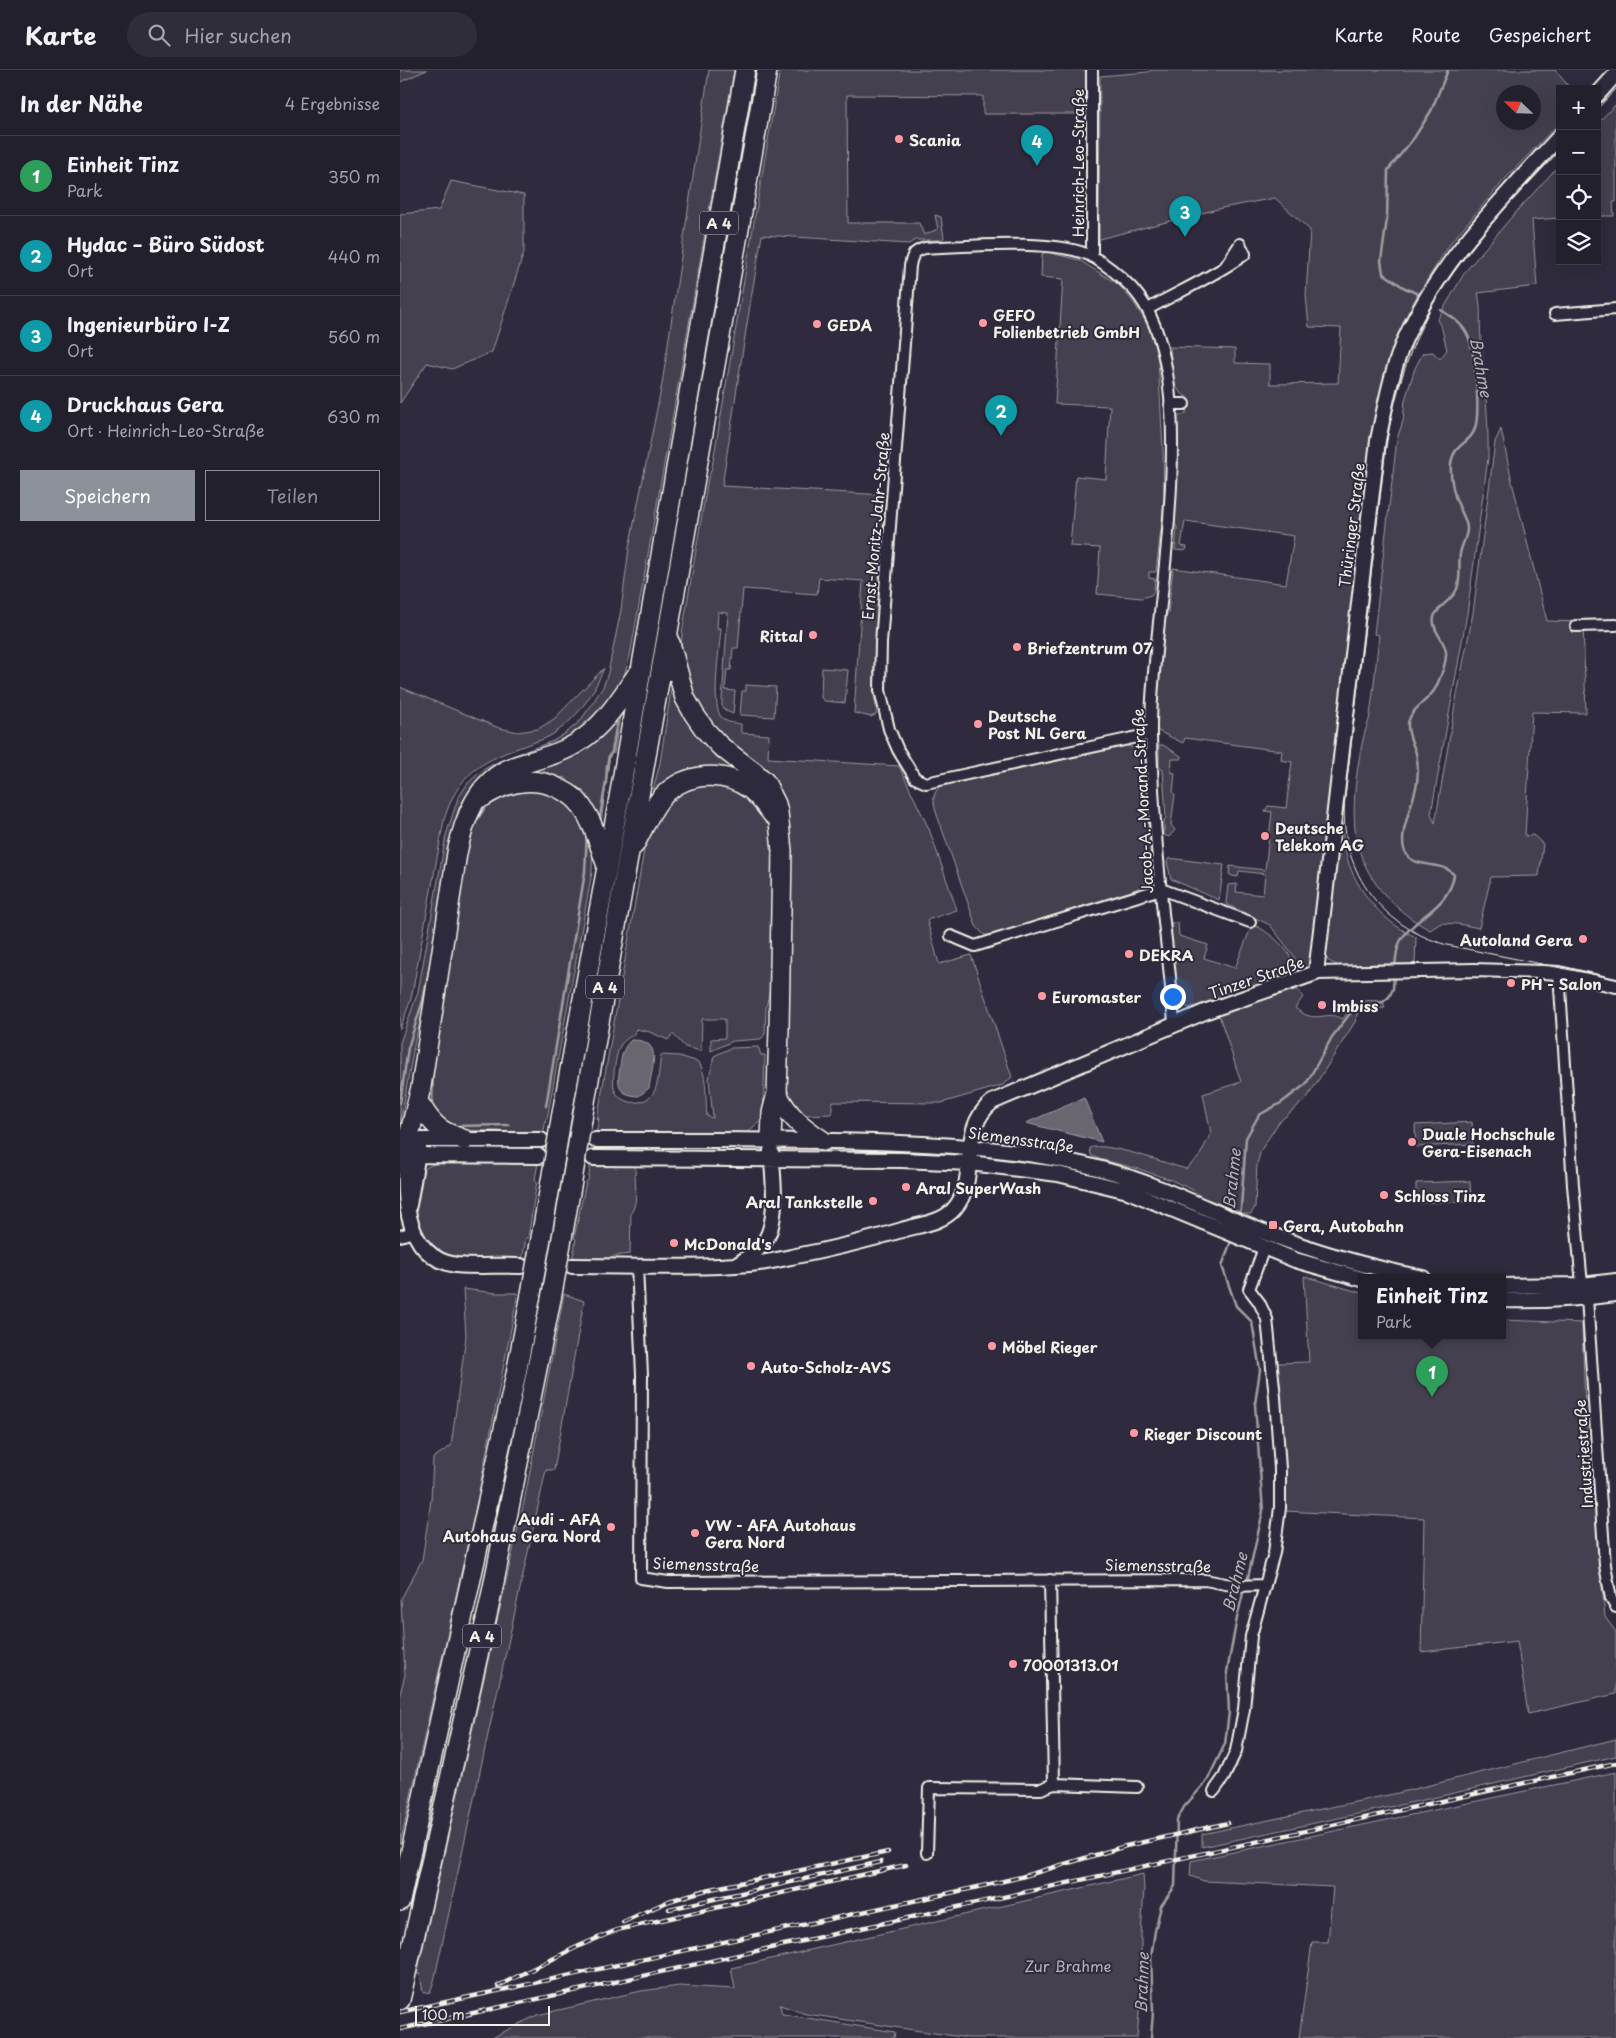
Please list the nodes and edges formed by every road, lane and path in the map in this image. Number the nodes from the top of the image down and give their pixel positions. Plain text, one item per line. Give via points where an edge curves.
1 (745, 70) edge
2 (767, 70) edge
3 (1092, 70) edge
4 (1616, 74) edge
5 (1601, 91) edge
6 (1556, 140) edge
7 (912, 257) joint
8 (1092, 257) junction
9 (1226, 266) dead end
10 (1148, 309) junction
11 (1616, 309) edge
12 (1555, 314) dead end
13 (1170, 404) junction
14 (1184, 404) dead end
15 (1576, 626) dead end
16 (1616, 626) edge
17 (668, 634) junction
18 (641, 670) junction
19 (1151, 734) junction
20 (474, 804) junction
21 (779, 824) junction
22 (628, 855) junction
23 (607, 867) junction
24 (1160, 889) junction
25 (1250, 922) dead end
26 (951, 936) dead end
27 (1316, 973) junction
28 (1559, 973) junction
29 (1616, 986) edge
30 (1174, 1025) junction
31 (421, 1086) junction
32 (780, 1100) junction
33 (422, 1107) junction
34 (974, 1125) junction
35 (465, 1140) junction
36 (541, 1140) dead end
37 (595, 1140) dead end
38 (777, 1140) junction
39 (823, 1141) junction
40 (950, 1146) junction
41 (408, 1148) edge
42 (971, 1148) junction
43 (539, 1156) dead end
44 (593, 1158) dead end
45 (772, 1159) junction
46 (970, 1163) junction
47 (1224, 1224) junction
48 (1243, 1231) junction
49 (405, 1234) edge
50 (1270, 1234) junction
51 (762, 1245) junction
52 (1264, 1248) junction
53 (788, 1258) junction
54 (737, 1265) junction
55 (522, 1266) dead end
56 (572, 1266) dead end
57 (637, 1266) junction
58 (1407, 1274) edge
59 (1358, 1278) edge
60 (1616, 1281) edge
61 (1506, 1286) edge
62 (1584, 1291) junction
63 (1616, 1294) edge
64 (1506, 1300) edge
65 (1050, 1580) junction
66 (1261, 1585) junction
67 (1616, 1607) edge
68 (1054, 1784) junction
69 (1137, 1788) dead end
70 (1214, 1791) dead end
71 (927, 1853) dead end
72 (400, 1901) edge
73 (400, 2000) edge

1 - 18 highway, A 4
2 - 17 highway, A 4
3 - 8 street, Heinrich-Leo-Straße
4 - 5 main road
6 - 27 main road, Thüringer Straße via 1481,222 1443,270 1421,305 1392,378 1376,450
7 - 8 street, Jacob-A.-Morand-Straße via 916,250 925,248 1050,246
7 - 19 street, Ernst-Moritz-Jahr-Straße via 880,643 880,690 889,729 898,750 914,778 926,783
8 - 10 street, Jacob-A.-Morand-Straße via 1115,272
9 - 10 street
10 - 13 street, Jacob-A.-Morand-Straße via 1164,353
11 - 12 street
13 - 14 street
13 - 19 street, Jacob-A.-Morand-Straße via 1171,492 1153,675
15 - 16 street
17 - 21 highway via 685,698 694,714 720,746 765,782 776,804
17 - 22 highway, A 4
18 - 20 highway via 594,731 563,751 498,775 483,789
18 - 23 highway, A 4
19 - 24 street, Jacob-A.-Morand-Straße
20 - 23 highway via 508,784 539,781 554,785 581,804 590,819
20 - 31 highway via 457,853
21 - 22 highway via 759,797 736,781 693,777 677,784 663,796
21 - 32 highway via 782,851
22 - 73 highway, A 4, bridge via 552,1294 490,1602
23 - 72 highway, A 4, bridge via 516,1374
24 - 25 street
24 - 26 street via 976,946
24 - 30 street, Jacob-A.-Morand-Straße
27 - 28 street, Tinzer Straße via 1474,970
27 - 30 main road, Tinzer Straße
28 - 29 street, Tinzer Straße
28 - 62 street, Industriestraße via 1573,1185
30 - 34 main road, Tinzer Straße via 998,1099 982,1110
31 - 33 highway
31 - 41 highway
32 - 38 highway
32 - 39 highway via 796,1122
33 - 35 highway via 436,1127
33 - 41 highway
34 - 40 main road
34 - 42 main road, Tinzer Straße
35 - 36 main road
35 - 41 main road
37 - 38 main road, Siemensstraße
38 - 39 main road, Siemensstraße
38 - 45 main road
39 - 40 main road, Siemensstraße
40 - 42 main road, Siemensstraße
41 - 43 main road
41 - 49 main road via 402,1201
42 - 46 main road, Tinzer Straße
42 - 47 main road, Siemensstraße via 1104,1169 1170,1192
44 - 45 main road, Siemensstraße
45 - 46 main road, Siemensstraße
45 - 51 main road via 772,1215 769,1233
46 - 47 main road, Siemensstraße via 1101,1183
46 - 53 main road, Siemensstraße via 959,1202 940,1219
47 - 48 main road, Siemensstraße
48 - 50 main road, Siemensstraße
48 - 52 main road, Siemensstraße
49 - 55 main road via 441,1261
50 - 52 main road
50 - 58 main road, Siemensstraße via 1333,1256
51 - 53 main road
51 - 54 main road
52 - 59 main road, Siemensstraße
52 - 66 street via 1249,1289 1267,1319 1280,1469 1274,1553
53 - 54 main road, Siemensstraße
54 - 57 main road, Siemensstraße
56 - 57 main road, Siemensstraße
57 - 65 street, Siemensstraße via 642,1375 642,1578 668,1582
60 - 62 main road
61 - 62 main road
62 - 63 main road
62 - 64 main road via 1533,1300
62 - 67 street, Industriestraße via 1605,1565 1611,1599
65 - 66 street, Siemensstraße via 1206,1580 1236,1586
65 - 68 street
66 - 70 street via 1236,1751
68 - 69 street
68 - 71 street via 1041,1788 929,1788

